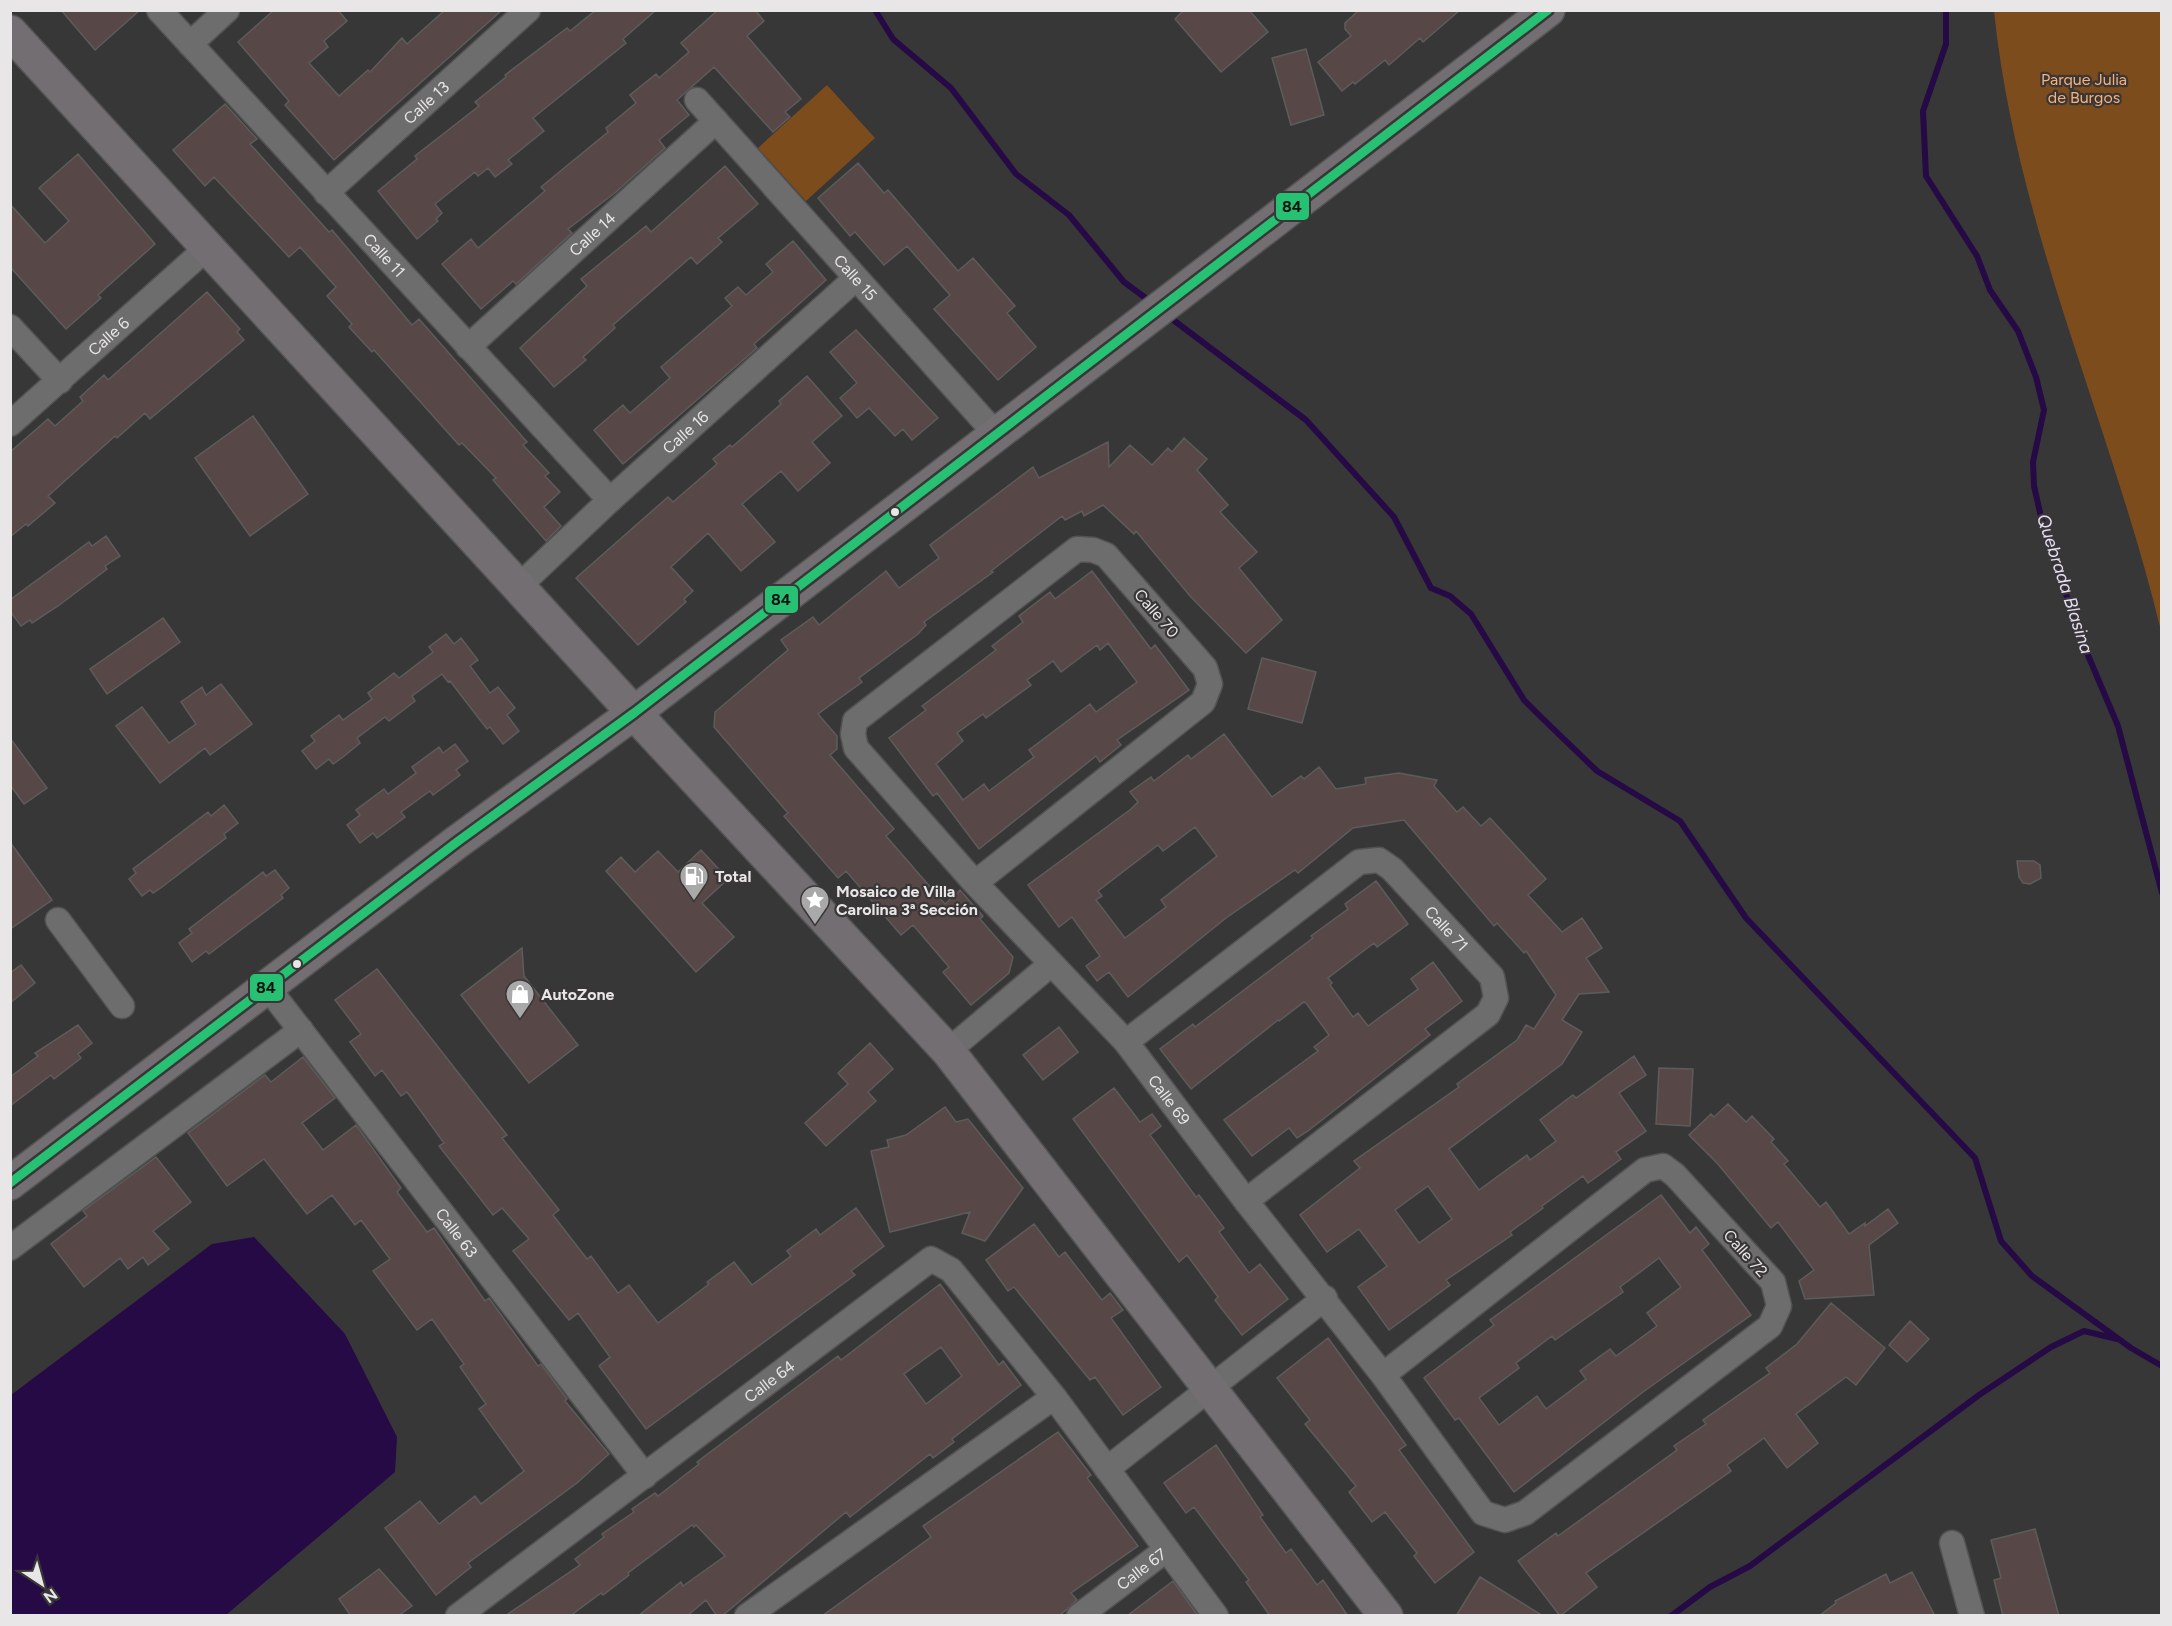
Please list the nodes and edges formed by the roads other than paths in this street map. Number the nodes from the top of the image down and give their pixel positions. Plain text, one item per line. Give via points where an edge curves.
1 (159, 10) edge
2 (227, 10) edge
3 (528, 10) edge
4 (1548, 10) edge
5 (10, 32) edge
6 (190, 44) junction
7 (697, 100) dead end
8 (716, 122) junction
9 (326, 193) junction
10 (207, 248) junction
11 (855, 279) junction
12 (10, 327) edge
13 (468, 346) junction
14 (60, 381) junction
15 (10, 424) edge
16 (995, 433) junction
17 (610, 500) junction
18 (518, 587) junction
19 (634, 713) junction
20 (853, 734) joint
21 (975, 883) junction
22 (58, 920) dead end
23 (1050, 965) junction
24 (268, 988) junction
25 (122, 1006) dead end
26 (301, 1030) junction
27 (1125, 1042) junction
28 (948, 1051) junction
29 (10, 1182) edge
30 (1246, 1201) junction
31 (10, 1248) edge
32 (1325, 1299) junction
33 (1383, 1375) junction
34 (1210, 1387) junction
35 (1054, 1397) junction
36 (1107, 1468) junction
37 (645, 1476) junction
38 (1463, 1487) joint
39 (1952, 1543) dead end
40 (1166, 1550) junction
41 (458, 1616) edge
42 (747, 1616) edge
43 (1079, 1616) edge
44 (1216, 1616) edge
45 (1386, 1616) edge
46 (1972, 1616) edge

1 - 6 street, Calle 11
2 - 6 street
3 - 9 street, Calle 13
4 - 16 street via 1183,293
5 - 10 street
6 - 9 street, Calle 11
7 - 8 street, Calle 15
8 - 11 street, Calle 15
8 - 13 street, Calle 14
9 - 13 street, Calle 11
10 - 14 street, Calle 6
10 - 18 street
11 - 16 street, Calle 15
11 - 17 street, Calle 16
12 - 14 street
13 - 17 street, Calle 11
14 - 15 street, Calle 6
16 - 19 street
17 - 18 street, Calle 16
18 - 19 street
19 - 24 street via 457,842
19 - 28 street
20 - 21 street, Calle 69 via 856,748
20 - 21 street, Calle 70 via 855,721 1077,549 1106,555 1205,668 1210,684 1203,702
21 - 23 street, Calle 69
22 - 25 street
23 - 27 street, Calle 69
23 - 28 street
24 - 26 street, Calle 63
24 - 29 street
26 - 31 street
26 - 37 street, Calle 63
27 - 30 street, Calle 69
27 - 30 street, Calle 71 via 1359,862 1379,860 1392,869 1492,977 1496,998 1488,1014
28 - 34 street
30 - 32 street, Calle 69
32 - 33 street, Calle 69
32 - 34 street
33 - 38 street, Calle 69
33 - 38 street, Calle 72 via 1645,1170 1663,1166 1675,1175 1773,1282 1779,1306 1770,1326 1525,1513 1505,1520 1483,1513
34 - 36 street
34 - 45 street
35 - 36 street, Calle 64
35 - 37 street, Calle 64 via 951,1270 931,1259
35 - 42 street
36 - 40 street, Calle 64
37 - 41 street, Calle 64
39 - 46 street
40 - 43 street, Calle 67
40 - 44 street, Calle 67

